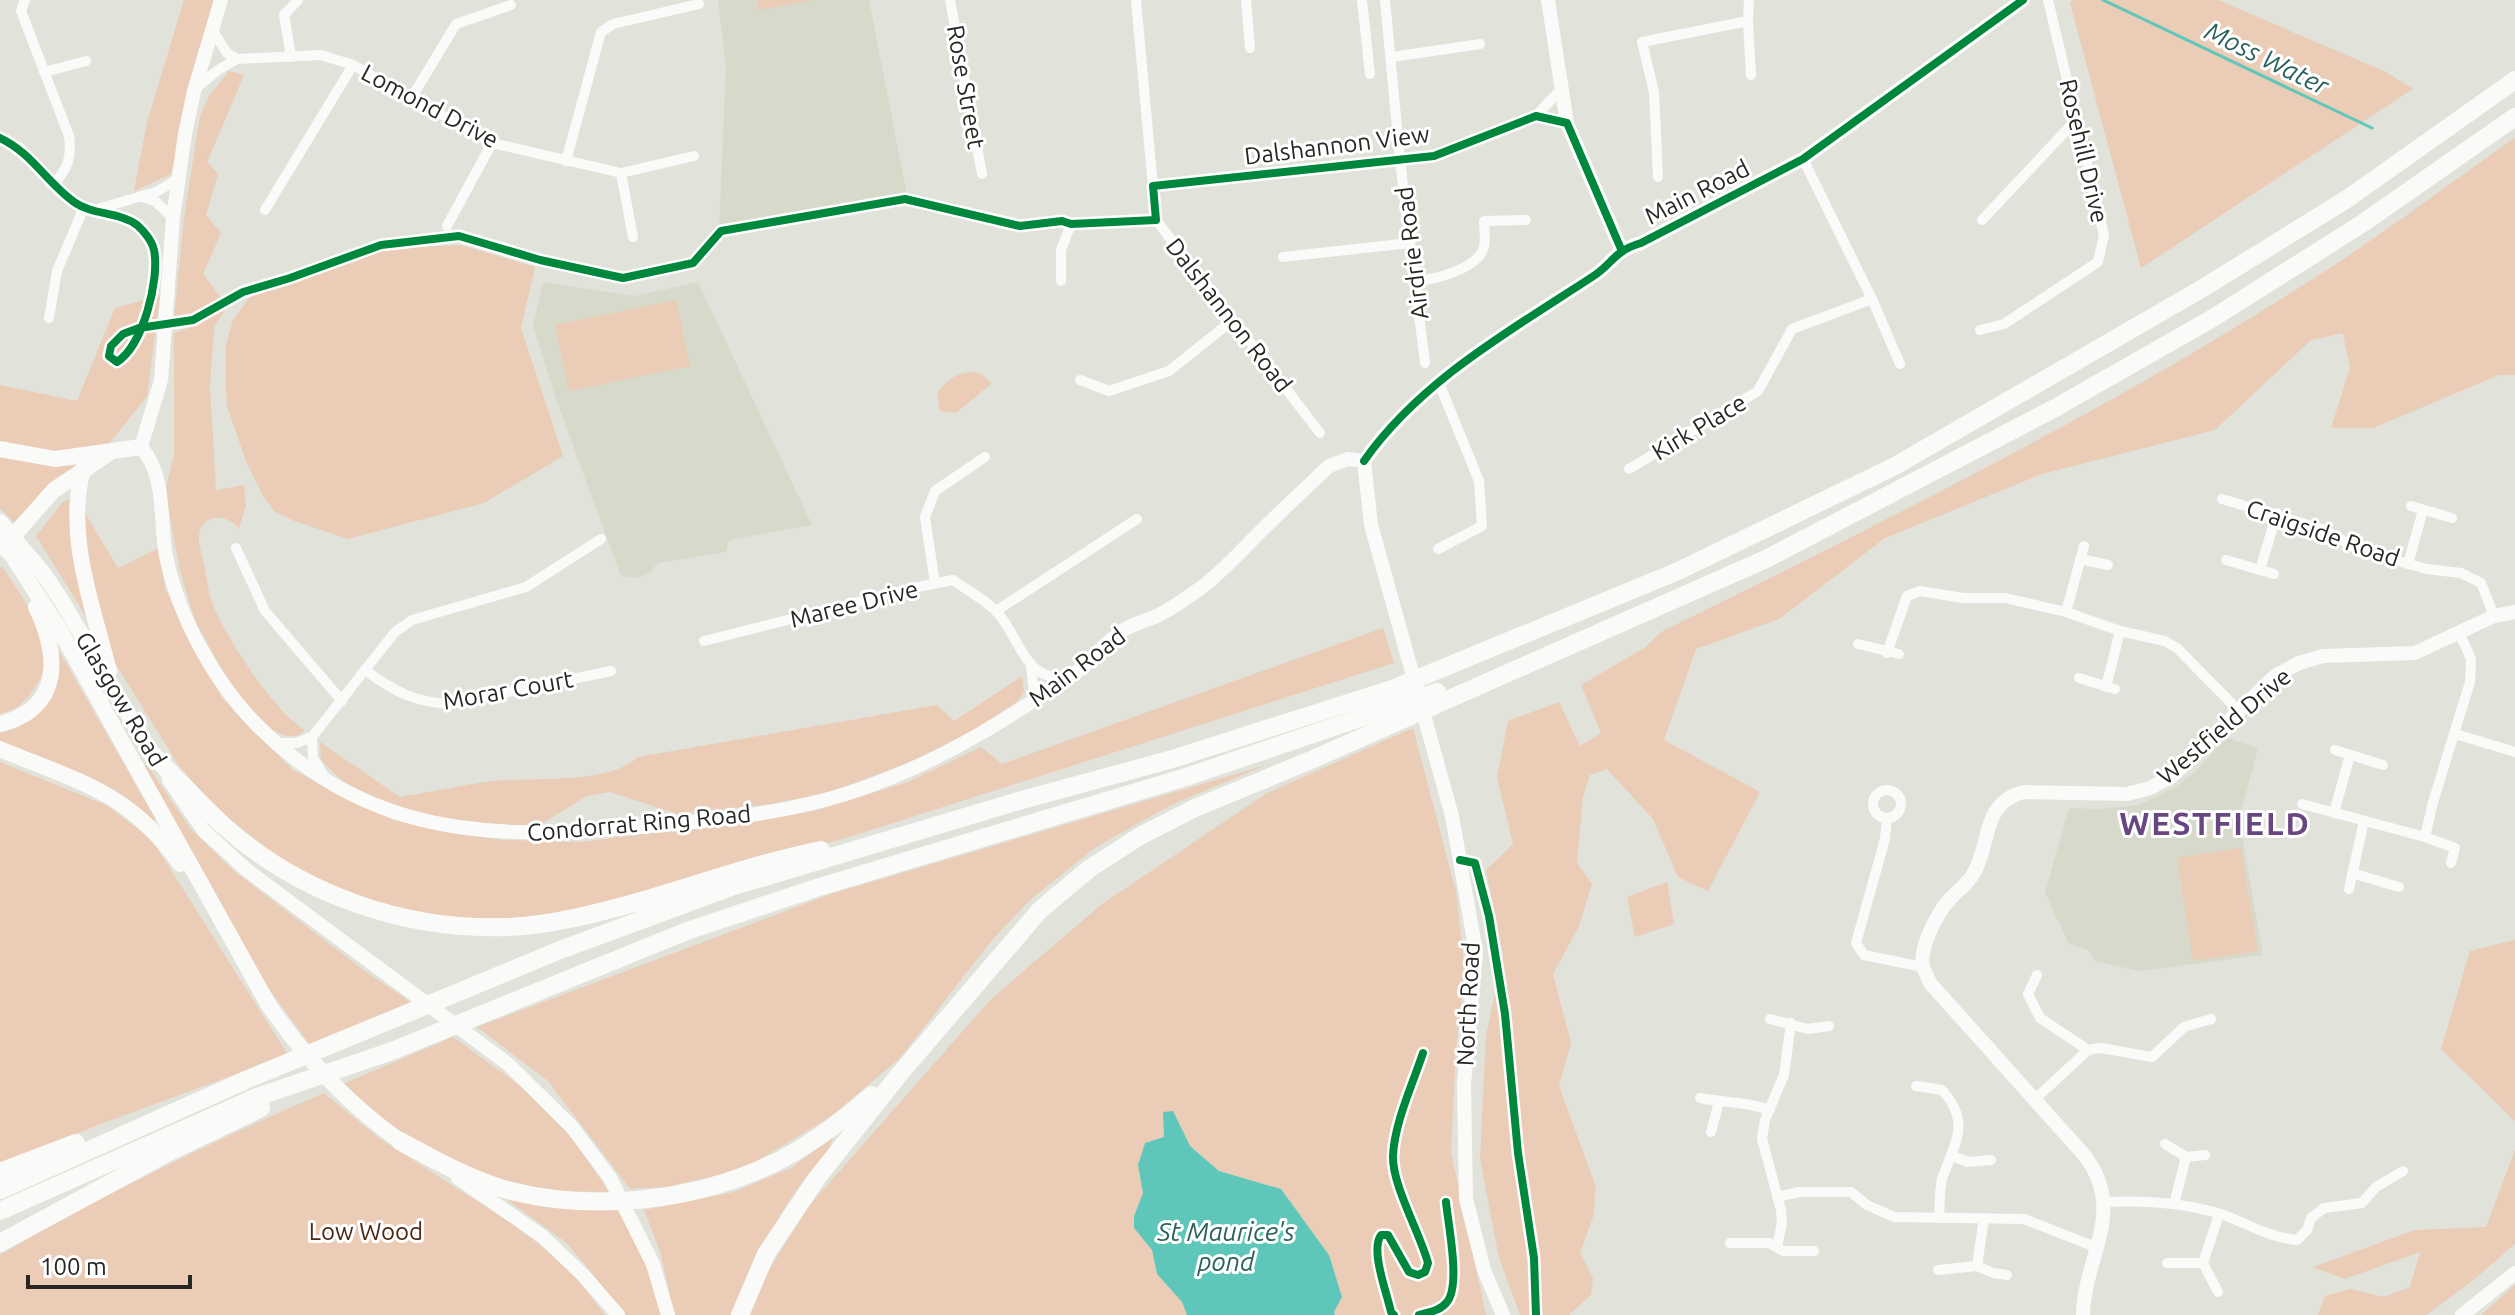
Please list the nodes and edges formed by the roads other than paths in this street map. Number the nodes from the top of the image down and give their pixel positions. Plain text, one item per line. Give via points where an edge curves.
1 (25, 0) edge
2 (221, 0) edge
3 (298, 0) edge
4 (950, 0) edge
5 (1136, 0) edge
6 (1246, 0) edge
7 (1362, 0) edge
8 (1385, 0) edge
9 (1548, 0) edge
10 (1749, 0) edge
11 (2023, 0) edge
12 (2048, 0) edge
13 (699, 4) dead end
14 (511, 5) dead end
15 (1748, 21) junction
16 (211, 27) junction
17 (1480, 44) dead end
18 (1250, 48) dead end
19 (291, 57) junction
20 (1392, 57) junction
21 (237, 59) junction
22 (86, 61) dead end
23 (353, 65) junction
24 (44, 72) junction
25 (1370, 74) dead end
26 (1751, 75) dead end
27 (2515, 80) edge
28 (1562, 88) junction
29 (194, 91) junction
30 (412, 97) junction
31 (1536, 116) junction
32 (2515, 117) edge
33 (2077, 119) junction
34 (1567, 123) junction
35 (0, 138) edge
36 (492, 143) junction
37 (694, 156) dead end
38 (1803, 159) junction
39 (1400, 160) junction
40 (566, 161) junction
41 (621, 173) junction
42 (982, 174) dead end
43 (1658, 177) dead end
44 (178, 179) junction
45 (54, 184) junction
46 (1153, 186) junction
47 (142, 197) junction
48 (84, 207) junction
49 (265, 210) dead end
50 (173, 218) junction
51 (1156, 220) junction
52 (1526, 220) dead end
53 (1982, 220) dead end
54 (447, 226) dead end
55 (633, 237) dead end
56 (1410, 243) junction
57 (1621, 249) junction
58 (1283, 257) dead end
59 (1061, 281) dead end
60 (1415, 281) junction
61 (1872, 299) junction
62 (49, 318) dead end
63 (1233, 320) junction
64 (1980, 330) dead end
65 (1425, 363) dead end
66 (1900, 364) dead end
67 (1080, 380) dead end
68 (1439, 383) junction
69 (1320, 433) dead end
70 (141, 447) junction
71 (0, 449) edge
72 (109, 453) junction
73 (985, 457) dead end
74 (1364, 461) junction
75 (83, 469) junction
76 (1629, 469) dead end
77 (2222, 499) dead end
78 (2411, 506) dead end
79 (2423, 510) junction
80 (2277, 513) junction
81 (2452, 518) dead end
82 (1137, 519) dead end
83 (0, 522) edge
84 (601, 539) dead end
85 (2084, 546) dead end
86 (236, 548) dead end
87 (4, 549) edge
88 (1438, 549) dead end
89 (2080, 559) junction
90 (2226, 560) dead end
91 (2408, 564) junction
92 (2108, 565) dead end
93 (2260, 570) junction
94 (2274, 574) dead end
95 (935, 583) junction
96 (996, 611) junction
97 (2066, 612) junction
98 (2515, 612) edge
99 (2494, 616) junction
100 (2120, 631) junction
101 (2459, 632) junction
102 (704, 641) dead end
103 (1858, 644) dead end
104 (1565, 647) junction
105 (1887, 653) junction
106 (1899, 654) dead end
107 (1031, 666) junction
108 (365, 670) junction
109 (611, 671) dead end
110 (1072, 676) junction
111 (2079, 678) dead end
112 (115, 693) junction
113 (342, 701) junction
114 (1029, 704) junction
115 (2239, 711) junction
116 (0, 724) edge
117 (983, 733) joint
118 (2455, 734) junction
119 (312, 737) junction
120 (276, 743) junction
121 (0, 749) edge
122 (2335, 750) dead end
123 (2515, 752) edge
124 (151, 753) junction
125 (2350, 755) junction
126 (2383, 765) dead end
127 (328, 783) junction
128 (2302, 804) dead end
129 (2334, 813) junction
130 (1887, 818) dead end
131 (2364, 821) junction
132 (937, 826) junction
133 (2425, 837) junction
134 (2451, 863) dead end
135 (2352, 873) junction
136 (2399, 887) dead end
137 (2349, 889) dead end
138 (235, 944) junction
139 (1923, 967) junction
140 (2037, 975) dead end
141 (1770, 1019) dead end
142 (2211, 1019) dead end
143 (1791, 1023) junction
144 (1829, 1026) dead end
145 (2088, 1050) junction
146 (392, 1051) junction
147 (902, 1071) junction
148 (248, 1079) junction
149 (1916, 1086) dead end
150 (1700, 1098) dead end
151 (2035, 1099) junction
152 (1719, 1102) junction
153 (1770, 1110) junction
154 (1711, 1132) dead end
155 (400, 1141) junction
156 (2165, 1144) dead end
157 (2205, 1155) dead end
158 (1953, 1156) junction
159 (2186, 1157) junction
160 (1991, 1160) dead end
161 (2403, 1171) dead end
162 (0, 1172) edge
163 (0, 1190) edge
164 (1777, 1197) junction
165 (2104, 1202) junction
166 (2174, 1204) junction
167 (0, 1211) edge
168 (2219, 1214) junction
169 (1939, 1218) junction
170 (1984, 1218) junction
171 (0, 1243) edge
172 (1730, 1243) dead end
173 (1777, 1247) junction
174 (2098, 1248) junction
175 (1814, 1251) dead end
176 (2167, 1263) dead end
177 (2203, 1263) junction
178 (1977, 1266) junction
179 (1938, 1270) dead end
180 (2515, 1273) edge
181 (2007, 1275) dead end
182 (2218, 1292) dead end
183 (618, 1315) edge
184 (668, 1315) edge
185 (740, 1315) edge
186 (1503, 1315) edge
187 (2083, 1315) edge
188 (2462, 1315) edge

1 - 24 street via 21,11
2 - 16 street
3 - 19 street via 284,15
4 - 42 street, Rose Street
5 - 46 street, Dalshannon Road
6 - 18 street
7 - 25 street
8 - 20 street, Airdrie Road
9 - 28 street
10 - 15 street
11 - 38 street, Main Road
12 - 33 street, Rosehill Drive
13 - 40 street via 613,24 601,32
14 - 30 street via 456,24
15 - 26 street
15 - 43 street via 1642,42 1654,92
16 - 21 street
16 - 29 street
17 - 20 street
19 - 21 street, Lomond Drive
19 - 23 street, Lomond Drive via 321,55
20 - 39 street, Airdrie Road
21 - 29 street
22 - 24 street
23 - 30 street, Lomond Drive
23 - 49 street
24 - 45 street via 72,154
27 - 132 highway via 2347,199 2203,288 1895,466 1676,572 1392,689
28 - 31 street, Dalshannon View
28 - 34 street
29 - 44 street
30 - 36 street, Lomond Drive
31 - 34 street
31 - 39 street, Dalshannon View via 1434,156
32 - 104 highway via 2363,223 2213,318 2055,408 1766,559
33 - 53 street
33 - 64 street, Rosehill Drive via 2104,235 2098,262 2004,324
34 - 57 street
35 - 45 street via 18,146
36 - 40 street, Lomond Drive
36 - 54 street
37 - 41 street, Lomond Drive
38 - 57 street, Main Road
38 - 61 street
39 - 46 street, Dalshannon View
39 - 56 street, Airdrie Road
40 - 41 street, Lomond Drive
41 - 55 street
44 - 47 street
44 - 50 street
45 - 48 street
46 - 51 street, Dalshannon Road
47 - 48 street via 94,210
47 - 50 street
48 - 62 street via 57,271
50 - 70 street via 161,380
51 - 59 street via 1071,224 1061,250
51 - 63 street, Dalshannon Road
52 - 60 street via 1484,221 1479,256 1448,275
56 - 58 street
56 - 60 street, Airdrie Road
57 - 68 street, Main Road via 1597,274
60 - 65 street, Airdrie Road
61 - 66 street
61 - 76 street, Kirk Place via 1792,329 1758,391
63 - 67 street via 1169,371 1109,391
63 - 69 street, Dalshannon Road
68 - 74 street, Main Road via 1398,418
68 - 88 street via 1479,481 1482,526
70 - 72 main road
70 - 120 street, Condorrat Ring Road via 155,467 167,560 202,650 235,702
71 - 72 main road via 55,459
72 - 75 main road
73 - 95 street via 935,491 925,517
74 - 110 street, Main Road via 1348,459 1329,466 1217,575 1161,614 1120,632
74 - 186 street, North Road via 1371,525 1452,816 1476,952 1464,1084 1466,1199 1484,1270
75 - 87 main road via 43,501
75 - 112 main road via 77,497 81,559
77 - 80 street, Craigside Road
78 - 79 street
79 - 81 street
79 - 91 street
80 - 91 street, Craigside Road via 2325,530 2357,549
80 - 93 street
82 - 96 street
83 - 112 main road, Glasgow Road via 43,573
84 - 108 street via 526,587 412,620 395,632
85 - 89 street
86 - 113 street via 265,611
87 - 116 main road via 44,623 52,671 32,710
87 - 138 main road via 88,679
89 - 92 street
89 - 97 street
90 - 93 street
91 - 99 street, Craigside Road via 2461,573 2481,583
93 - 94 street
95 - 96 street, Maree Drive via 953,580
95 - 102 street, Maree Drive
96 - 107 street, Maree Drive
97 - 100 street
97 - 105 street via 2005,598 1920,591 1907,596
98 - 99 street, Westfield Drive
99 - 101 street, Westfield Drive
100 - 111 street via 2111,688
100 - 115 street via 2177,648
101 - 115 street, Westfield Drive via 2415,653 2323,656 2299,663 2275,676
101 - 118 street via 2471,659
103 - 105 street
104 - 146 highway via 1289,744 687,931
104 - 147 highway via 1140,836 1040,910
105 - 106 street
107 - 110 street via 1042,675
107 - 114 street via 1034,692
108 - 109 street, Morar Court via 410,698 451,704
108 - 113 street
110 - 114 street, Main Road
112 - 124 main road, Glasgow Road
113 - 119 street
114 - 117 street, Main Road
115 - 139 street, Westfield Drive via 2172,776 2150,788 2127,794 2023,792 2004,799 1972,877 1933,925
117 - 127 street, Condorrat Ring Road via 873,785 795,806 672,824 515,834 463,828 413,819
118 - 123 street
118 - 133 street
119 - 120 street
119 - 127 street via 313,758
120 - 127 street, Condorrat Ring Road
121 - 138 main road via 100,789 145,820
122 - 125 street
124 - 132 highway via 225,827 314,886 412,921 464,927 567,919 774,859
124 - 184 street, Glasgow Road via 204,831 248,871 508,1064 572,1127 610,1178 653,1264
125 - 126 street
125 - 129 street
128 - 129 street
129 - 131 street
130 - 139 street via 1856,943 1864,955
131 - 133 street
131 - 135 street
132 - 148 highway via 717,892 560,950
133 - 134 street via 2455,848
135 - 136 street
135 - 137 street
138 - 155 main road via 301,1050 346,1099
139 - 151 street via 1930,983
140 - 145 street via 2028,994 2040,1018
141 - 143 street
142 - 145 street via 2184,1027 2152,1057
143 - 144 street via 1808,1029
143 - 153 street via 1784,1075
145 - 151 street
146 - 167 highway via 257,1097
146 - 171 highway via 176,1149
147 - 155 highway via 835,1126 775,1163 715,1187 629,1201 511,1191
147 - 185 highway via 791,1214 766,1254
148 - 162 highway
148 - 163 highway
149 - 158 street via 1942,1090 1949,1097 1958,1119
150 - 152 street
151 - 165 street via 2092,1166
152 - 153 street via 1747,1102
152 - 154 street
153 - 164 street via 1762,1139
155 - 183 street via 522,1219 559,1250
156 - 159 street
157 - 159 street
158 - 160 street via 1968,1162
158 - 169 street via 1941,1182
159 - 166 street
161 - 168 street via 2362,1203 2324,1208 2297,1240
164 - 169 street via 1851,1192 1894,1217
164 - 173 street via 1782,1223
165 - 166 street via 2150,1199
165 - 174 street
166 - 168 street
168 - 177 street
169 - 170 street
170 - 174 street via 2024,1219
170 - 178 street
172 - 173 street
173 - 175 street
174 - 187 street
176 - 177 street
177 - 182 street
178 - 179 street
178 - 181 street
180 - 188 street

